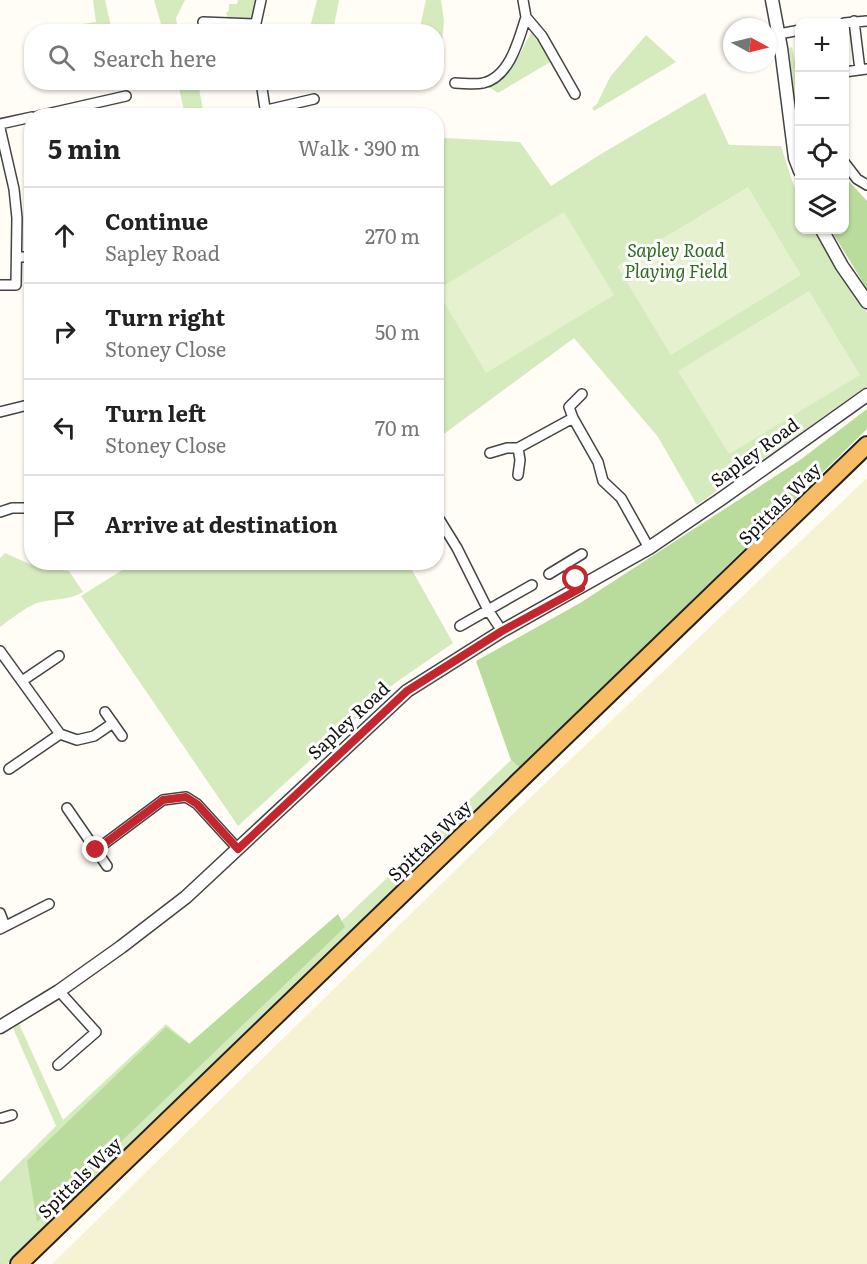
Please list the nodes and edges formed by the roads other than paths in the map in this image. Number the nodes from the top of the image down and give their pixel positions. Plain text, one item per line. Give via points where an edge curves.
1 (261, 0) edge
2 (523, 0) edge
3 (772, 0) edge
4 (526, 17) junction
5 (867, 21) edge
6 (203, 22) dead end
7 (849, 22) edge
8 (220, 24) edge
9 (255, 24) edge
10 (795, 31) edge
11 (779, 34) junction
12 (863, 69) edge
13 (454, 83) dead end
14 (263, 90) edge
15 (575, 94) dead end
16 (126, 96) dead end
17 (314, 99) dead end
18 (73, 108) edge
19 (266, 108) edge
20 (284, 108) edge
21 (24, 119) edge
22 (0, 124) edge
23 (1, 134) edge
24 (795, 158) edge
25 (849, 169) edge
26 (867, 184) edge
27 (824, 234) edge
28 (17, 257) junction
29 (24, 257) edge
30 (0, 285) edge
31 (867, 302) edge
32 (582, 394) dead end
33 (867, 395) edge
34 (24, 406) edge
35 (0, 412) edge
36 (573, 418) junction
37 (867, 445) edge
38 (519, 448) junction
39 (490, 453) dead end
40 (518, 475) dead end
41 (24, 508) edge
42 (0, 512) edge
43 (444, 527) edge
44 (649, 548) junction
45 (582, 554) dead end
46 (566, 564) junction
47 (549, 574) dead end
48 (532, 585) dead end
49 (581, 588) junction
50 (488, 610) junction
51 (460, 626) dead end
52 (502, 631) junction
53 (0, 651) edge
54 (59, 656) dead end
55 (22, 681) junction
56 (105, 712) dead end
57 (112, 723) junction
58 (60, 734) junction
59 (122, 736) dead end
60 (9, 769) dead end
61 (67, 808) dead end
62 (238, 849) junction
63 (96, 850) junction
64 (107, 866) dead end
65 (49, 904) dead end
66 (0, 913) edge
67 (3, 927) edge
68 (59, 991) junction
69 (0, 1027) edge
70 (58, 1065) dead end
71 (12, 1115) dead end
72 (1, 1117) edge
73 (19, 1264) edge

1 - 9 street
2 - 4 street
3 - 11 street
4 - 13 street via 511,60 496,77 484,83
4 - 15 street via 542,36
5 - 7 street
6 - 8 street
7 - 12 street
10 - 11 street
11 - 24 street
14 - 19 street
16 - 18 street
17 - 20 street
21 - 22 street
23 - 28 street via 16,208
25 - 26 street
27 - 31 street
28 - 29 street
28 - 30 street via 16,285
32 - 36 street via 569,407
33 - 44 street, Sapley Road
34 - 35 street
36 - 38 street
36 - 44 street via 598,462 603,481 621,498
37 - 73 highway, Spittals Way
38 - 39 street
38 - 40 street
41 - 42 street
43 - 50 street
44 - 49 street, Sapley Road
45 - 46 street
46 - 47 street
46 - 49 street
48 - 50 street
49 - 52 street, Sapley Road
50 - 51 street
50 - 52 street
52 - 62 street, Sapley Road via 407,691
53 - 55 street
54 - 55 street
55 - 58 street
56 - 57 street
57 - 58 street via 94,736 76,740
57 - 59 street
58 - 60 street
61 - 63 street
62 - 63 street via 186,797 163,800
62 - 68 street, Sapley Road via 186,897
63 - 64 street
65 - 67 street
66 - 67 street
68 - 69 street, Sapley Road
68 - 70 street via 96,1032
71 - 72 street

